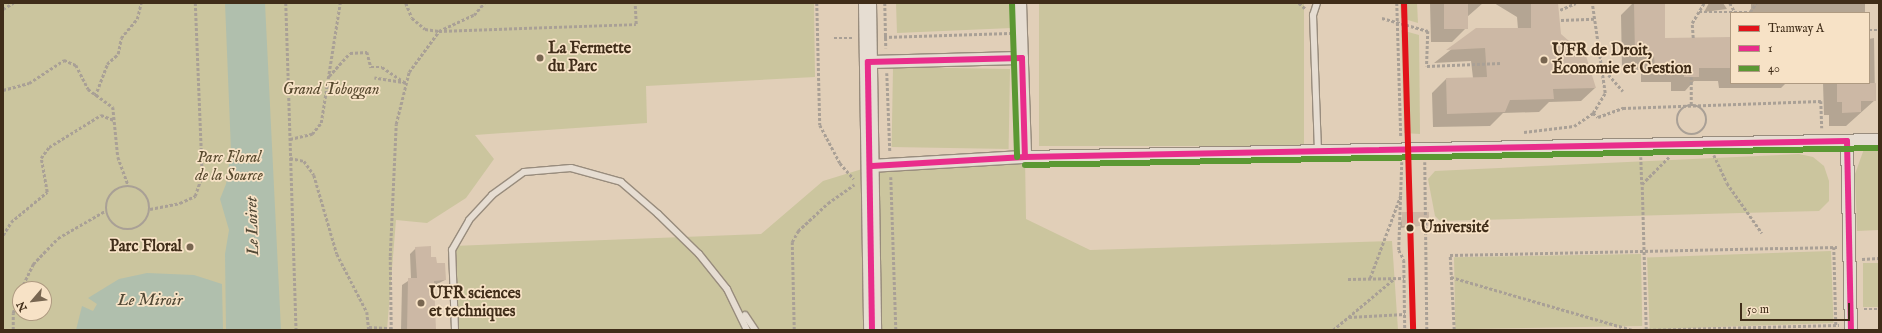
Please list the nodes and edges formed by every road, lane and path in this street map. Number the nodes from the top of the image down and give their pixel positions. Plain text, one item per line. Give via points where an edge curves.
1 (13, 3) edge
2 (141, 3) edge
3 (195, 3) edge
4 (286, 3) edge
5 (340, 3) edge
6 (406, 3) edge
7 (484, 3) edge
8 (635, 3) edge
9 (817, 3) edge
10 (867, 3) edge
11 (885, 3) edge
12 (1020, 3) edge
13 (1317, 3) edge
14 (1397, 3) edge
15 (1576, 3) edge
16 (1592, 3) edge
17 (1704, 3) edge
18 (1730, 3) edge
19 (1756, 3) edge
20 (3, 9) edge
21 (1560, 10) dead end
22 (1699, 12) junction
23 (1736, 12) edge
24 (1382, 18) dead end
25 (1594, 19) dead end
26 (1561, 20) dead end
27 (1398, 24) junction
28 (439, 31) junction
29 (1014, 33) dead end
30 (885, 37) junction
31 (834, 38) dead end
32 (856, 38) dead end
33 (1692, 38) dead end
34 (886, 52) dead end
35 (1022, 58) junction
36 (868, 62) junction
37 (1501, 63) dead end
38 (1601, 67) junction
39 (887, 69) dead end
40 (328, 77) junction
41 (374, 78) dead end
42 (406, 83) junction
43 (1691, 85) dead end
44 (3, 90) edge
45 (1623, 91) dead end
46 (95, 96) junction
47 (1691, 105) junction
48 (1593, 113) junction
49 (114, 120) junction
50 (1516, 132) dead end
51 (1408, 136) dead end
52 (290, 139) junction
53 (1879, 140) edge
54 (1847, 141) junction
55 (1823, 142) junction
56 (1710, 145) junction
57 (1640, 146) junction
58 (1673, 146) junction
59 (1318, 152) junction
60 (1025, 157) junction
61 (290, 158) junction
62 (891, 158) dead end
63 (1402, 161) dead end
64 (1425, 161) dead end
65 (872, 166) junction
66 (891, 174) dead end
67 (1642, 184) junction
68 (128, 185) junction
69 (1402, 192) junction
70 (150, 210) junction
71 (105, 211) junction
72 (1762, 232) dead end
73 (3, 235) edge
74 (1849, 246) junction
75 (1834, 247) junction
76 (1644, 251) junction
77 (1451, 277) junction
78 (1370, 278) dead end
79 (1395, 278) junction
80 (1404, 278) junction
81 (1348, 279) dead end
82 (24, 281) edge
83 (727, 289) junction
84 (1405, 314) junction
85 (1349, 317) junction
86 (369, 329) edge
87 (391, 329) edge
88 (296, 330) edge
89 (455, 330) edge
90 (747, 330) edge
91 (755, 330) edge
92 (794, 330) edge
93 (872, 330) edge
94 (896, 330) edge
95 (1333, 330) edge
96 (1405, 330) edge
97 (1427, 330) edge
98 (1454, 330) edge
99 (1632, 330) edge
100 (1638, 330) edge
101 (1646, 330) edge
102 (1851, 330) edge

1 - 20 path
2 - 46 path via 137,19 121,38 118,54 107,64
3 - 70 path via 202,176 195,196 180,203
4 - 52 path
5 - 40 path
6 - 28 path via 412,18 425,29
7 - 28 path via 474,15
8 - 28 path via 636,24
9 - 92 path via 820,125 840,163 860,182 828,203 798,231 792,242
10 - 36 main road
11 - 30 path
12 - 35 street
13 - 59 lane via 1313,16
14 - 27 path
15 - 21 path
16 - 38 path
17 - 22 path
18 - 23 path
19 - 23 path via 1750,12
22 - 23 path
22 - 33 path via 1692,23
24 - 27 path
25 - 26 path
27 - 37 path via 1428,31 1427,66
27 - 51 path via 1401,136
28 - 42 path via 409,72
29 - 30 path
30 - 34 path
31 - 32 path
35 - 36 street
35 - 60 street
36 - 65 main road
38 - 45 path
38 - 48 path via 1605,92
39 - 62 path
40 - 42 path via 350,53 367,52 371,67 382,66
40 - 52 path via 322,123 312,134
41 - 42 path
42 - 87 path via 396,124 390,256
43 - 47 path via 1691,77
44 - 46 path via 29,83 64,60 76,65 88,89
46 - 49 path via 113,107
47 - 47 path via 1682,109 1677,118 1682,132 1692,135 1701,132 1706,120 1700,108
47 - 48 path via 1623,108 1598,117
47 - 55 path via 1821,101
48 - 50 path via 1574,126
49 - 68 path via 118,157
49 - 73 path via 101,115 49,147 41,158 47,192 11,222
52 - 61 path
53 - 54 street
54 - 55 street
54 - 74 street
55 - 56 street
56 - 58 street
56 - 72 path via 1726,183
57 - 58 street
57 - 59 street
57 - 67 path
58 - 67 path via 1672,154
59 - 60 street
60 - 65 street
61 - 86 path via 304,161 314,175 337,254 364,307
61 - 88 path
63 - 69 path
64 - 97 path
65 - 93 main road
66 - 94 path
67 - 76 path
68 - 70 path via 144,193
68 - 71 path via 113,190
69 - 78 path
69 - 80 path via 1399,250 1404,260
70 - 71 path via 144,224 126,230 112,224
71 - 82 path via 58,238 33,264
74 - 75 path
74 - 102 street
75 - 76 path
75 - 101 path via 1836,325
76 - 77 path via 1450,255
76 - 101 path
77 - 98 path
77 - 99 path
79 - 80 path
79 - 81 path
79 - 85 path
80 - 84 path
83 - 89 lane via 699,254 621,182 571,168 524,172 492,195 469,220 452,250
83 - 90 lane
83 - 91 lane
84 - 85 path
84 - 96 path
85 - 95 path
86 - 87 path
100 - 101 path

